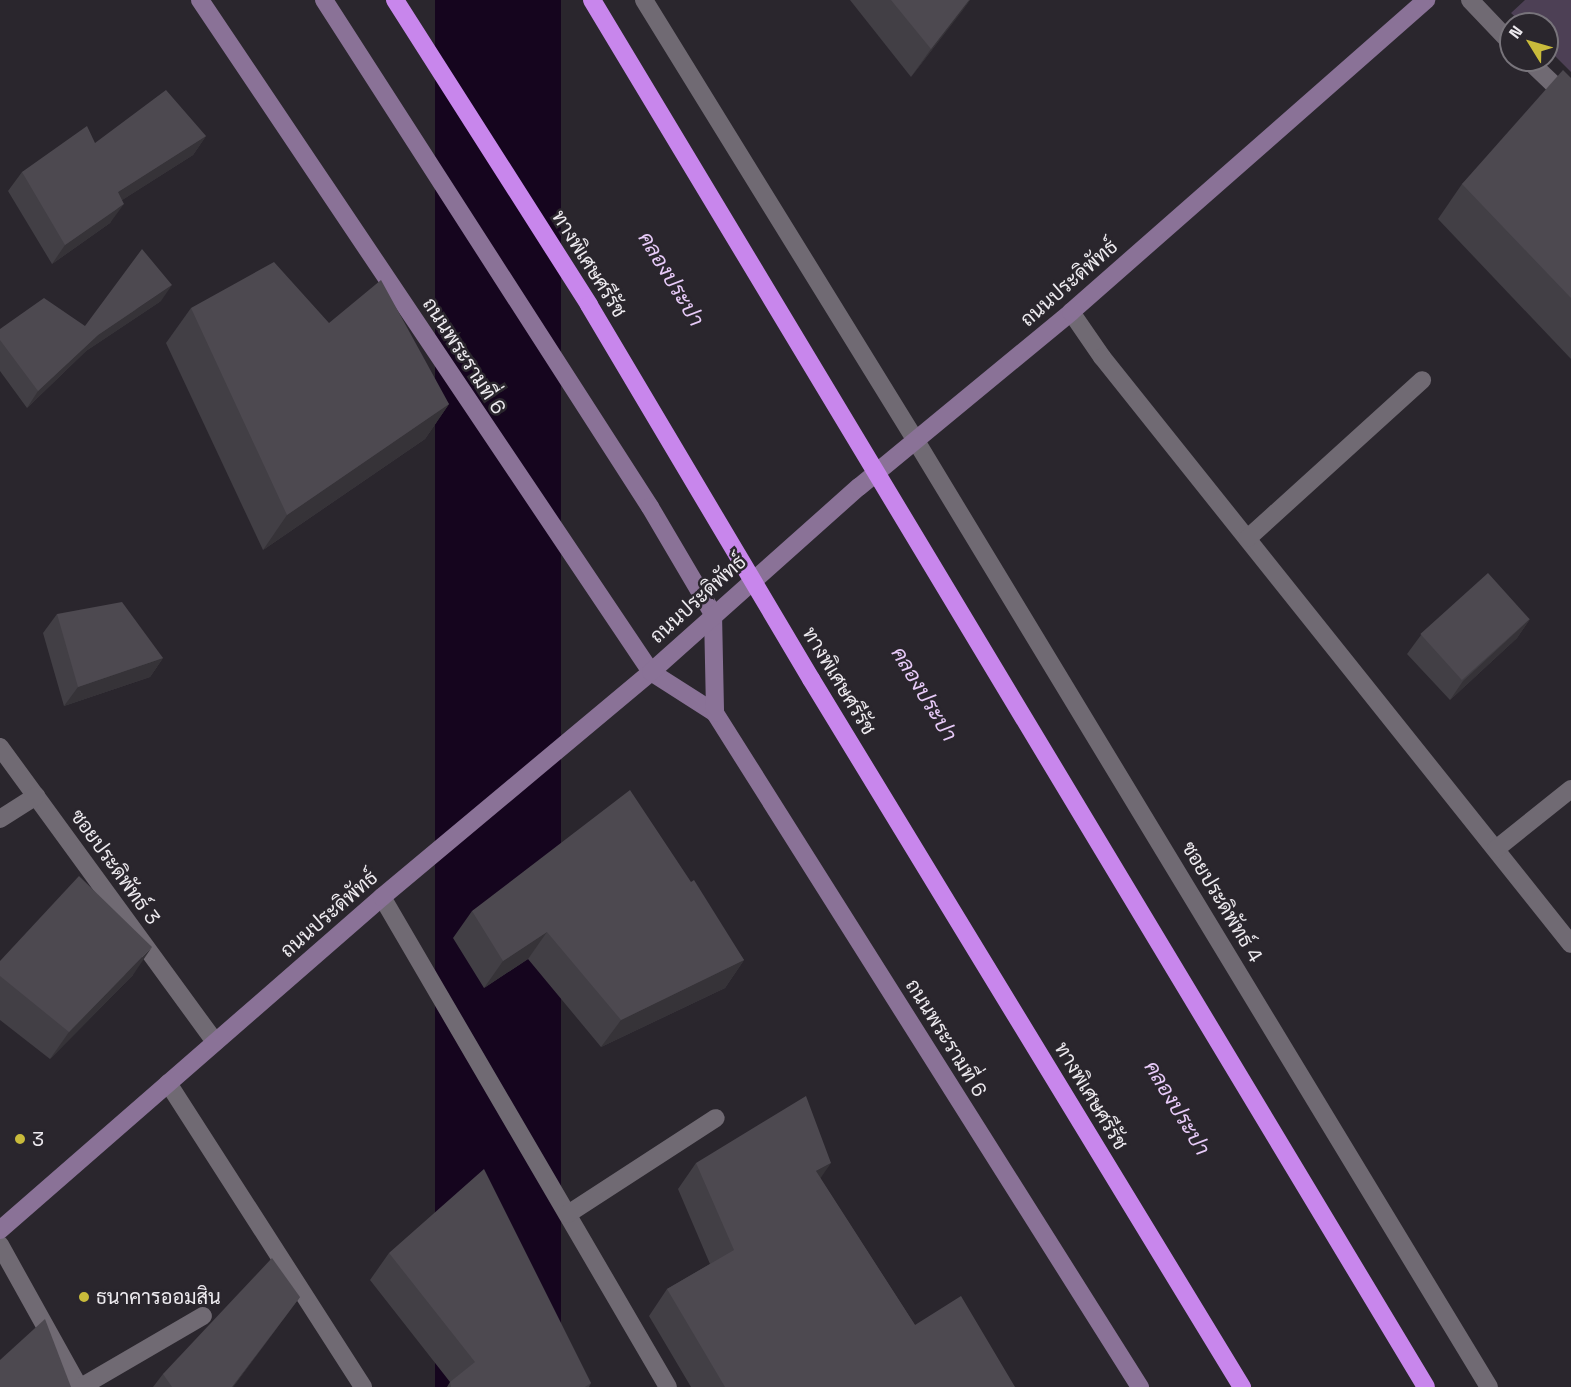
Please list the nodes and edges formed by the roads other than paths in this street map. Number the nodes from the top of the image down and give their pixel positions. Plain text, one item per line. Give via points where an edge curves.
1 (200, 0) edge
2 (324, 0) edge
3 (395, 0) edge
4 (592, 0) edge
5 (644, 0) edge
6 (1426, 0) edge
7 (1470, 0) edge
8 (1499, 30) edge
9 (1541, 72) edge
10 (1571, 101) edge
11 (1071, 312) junction
12 (1422, 380) dead end
13 (916, 441) junction
14 (1248, 538) junction
15 (713, 614) junction
16 (651, 672) junction
17 (715, 713) junction
18 (0, 747) edge
19 (1571, 789) edge
20 (36, 796) junction
21 (0, 819) edge
22 (1496, 849) junction
23 (382, 897) junction
24 (1571, 944) edge
25 (215, 1042) junction
26 (168, 1083) junction
27 (716, 1118) dead end
28 (568, 1214) junction
29 (0, 1230) edge
30 (0, 1245) edge
31 (203, 1316) dead end
32 (666, 1386) edge
33 (80, 1387) edge
34 (363, 1387) edge
35 (1140, 1387) edge
36 (1242, 1387) edge
37 (1426, 1387) edge
38 (1489, 1387) edge

1 - 16 main road, ถนนพระรามที่ 6
2 - 15 main road via 650,507
3 - 36 highway, ทางพิเศษศรีรัช via 589,305 817,690
4 - 37 highway
5 - 13 street, ซอยประดิพัทธ์ 4
6 - 11 main road, ถนนประดิพัทธ์
7 - 8 street
9 - 10 street
11 - 13 main road, ถนนประดิพัทธ์
11 - 14 street via 1102,357
12 - 14 street
13 - 15 main road, ถนนประดิพัทธ์
13 - 38 street, ซอยประดิพัทธ์ 4
14 - 22 street
15 - 16 main road, ถนนประดิพัทธ์
15 - 17 main road
16 - 17 main road, ถนนพระรามที่ 6
16 - 23 main road, ถนนประดิพัทธ์
17 - 35 main road, ถนนพระรามที่ 6
18 - 20 street, ซอยประดิพัทธ์ 3
19 - 22 street
20 - 21 street
20 - 25 street, ซอยประดิพัทธ์ 3
22 - 24 street
23 - 25 main road, ถนนประดิพัทธ์
23 - 28 street
25 - 26 main road, ถนนประดิพัทธ์
26 - 29 main road, ถนนประดิพัทธ์
26 - 34 street
27 - 28 street
28 - 32 street
30 - 33 street
31 - 33 street

